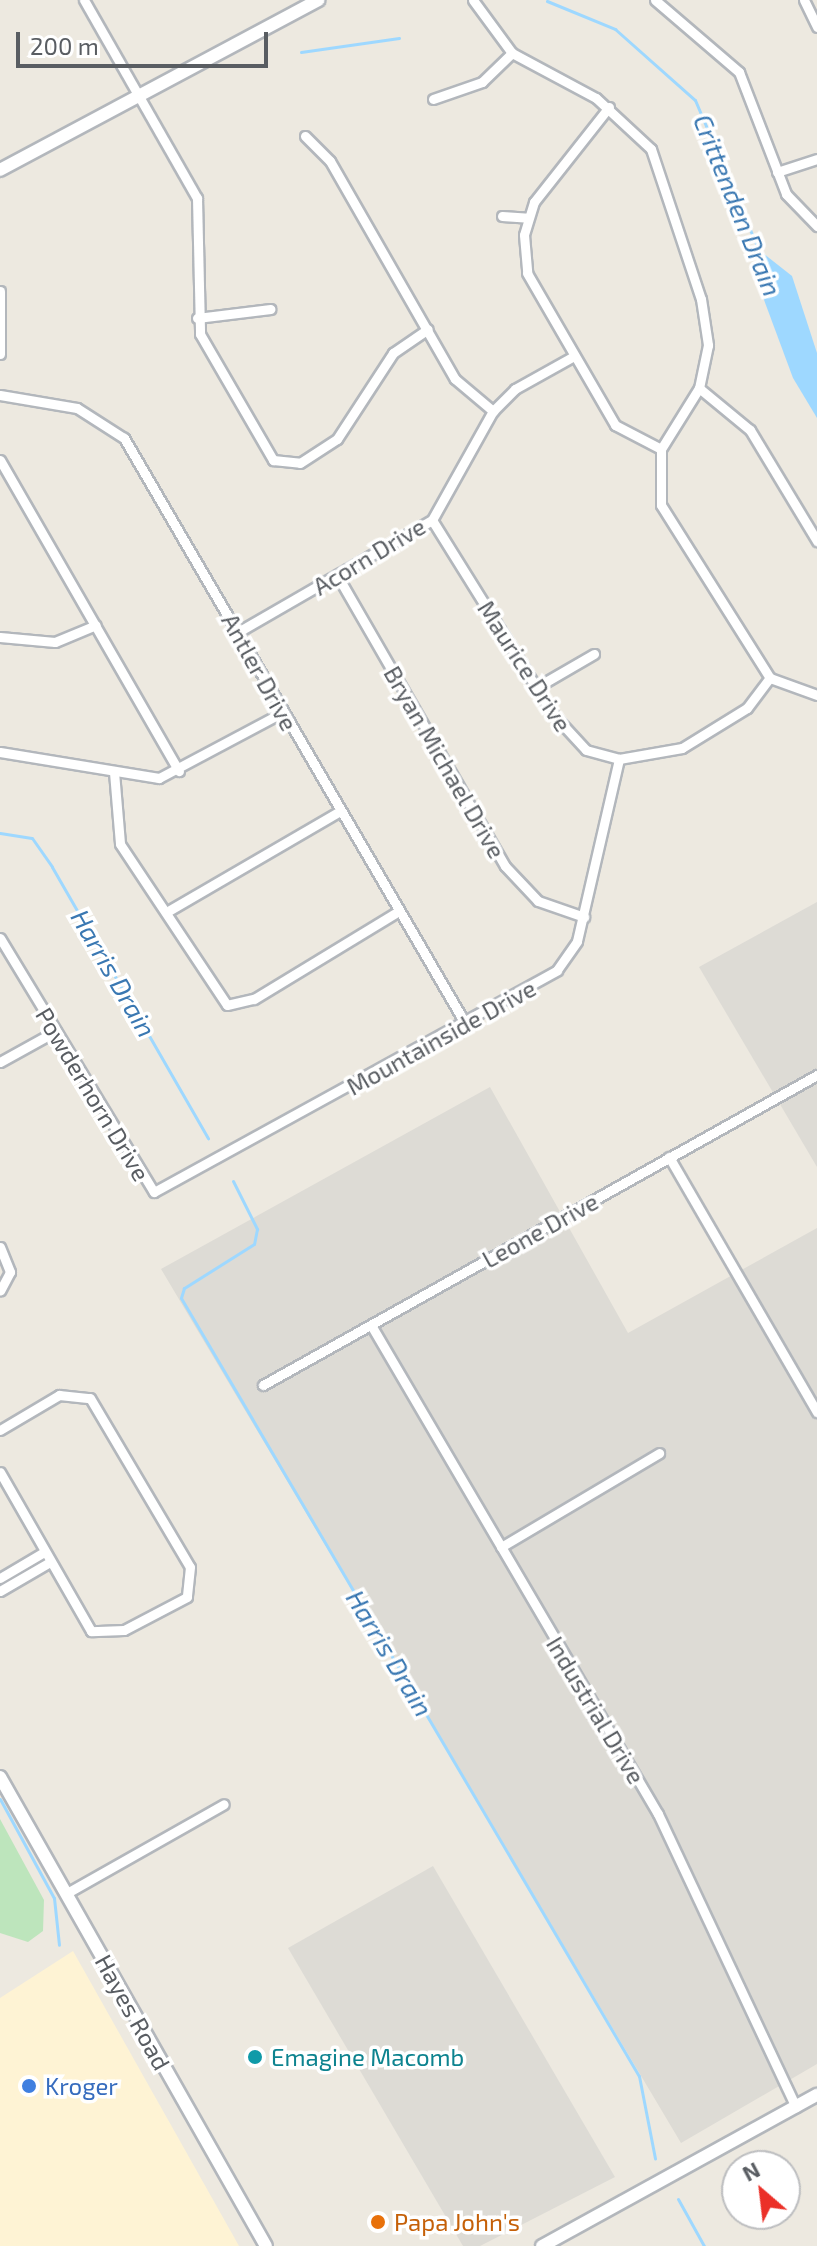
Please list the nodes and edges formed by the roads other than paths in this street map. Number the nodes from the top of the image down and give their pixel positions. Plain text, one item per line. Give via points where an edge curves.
1 (84, 0) edge
2 (319, 0) edge
3 (473, 0) edge
4 (655, 0) edge
5 (804, 0) edge
6 (817, 27) edge
7 (512, 53) junction
8 (139, 94) junction
9 (433, 99) dead end
10 (609, 107) junction
11 (305, 136) dead end
12 (817, 159) edge
13 (0, 170) edge
14 (777, 172) junction
15 (502, 216) dead end
16 (528, 218) junction
17 (817, 226) edge
18 (0, 291) edge
19 (270, 309) dead end
20 (197, 318) junction
21 (428, 329) junction
22 (0, 354) edge
23 (574, 356) junction
24 (699, 388) junction
25 (0, 395) edge
26 (493, 411) junction
27 (661, 449) junction
28 (0, 460) edge
29 (432, 520) junction
30 (817, 541) edge
31 (337, 575) junction
32 (96, 625) junction
33 (238, 632) junction
34 (0, 637) edge
35 (594, 654) dead end
36 (770, 678) junction
37 (537, 687) junction
38 (817, 695) edge
39 (281, 713) junction
40 (0, 752) edge
41 (619, 759) junction
42 (179, 771) junction
43 (114, 772) junction
44 (340, 811) junction
45 (170, 910) junction
46 (399, 911) junction
47 (584, 917) junction
48 (0, 938) edge
49 (465, 1023) junction
50 (56, 1031) junction
51 (0, 1062) edge
52 (817, 1075) edge
53 (256, 1140) joint
54 (669, 1157) junction
55 (0, 1247) edge
56 (0, 1291) edge
57 (371, 1325) junction
58 (263, 1385) dead end
59 (817, 1412) edge
60 (0, 1430) edge
61 (659, 1453) dead end
62 (0, 1472) edge
63 (501, 1547) junction
64 (44, 1552) junction
65 (50, 1562) junction
66 (0, 1578) edge
67 (0, 1591) edge
68 (0, 1777) edge
69 (224, 1804) dead end
70 (67, 1893) junction
71 (817, 2095) edge
72 (796, 2107) junction
73 (266, 2246) edge
74 (542, 2246) edge

1 - 8 street
2 - 8 street
3 - 7 street
4 - 14 street via 739,72
5 - 6 street
7 - 9 street via 482,82
7 - 10 street
8 - 13 street
8 - 20 street via 202,217
10 - 16 street via 543,186
10 - 24 street via 651,149 696,282 708,345
11 - 21 street via 330,161
12 - 14 street
14 - 17 street via 791,202
15 - 16 street
16 - 23 street via 527,273
18 - 22 street
19 - 20 street
20 - 21 street via 273,460 300,463 337,439 393,353
21 - 26 street via 455,379
23 - 26 street, Acorn Drive via 525,382
23 - 27 street via 615,425
24 - 27 street
24 - 30 street via 750,430
25 - 33 street, Antler Drive via 77,408 124,438
26 - 29 street, Acorn Drive
27 - 36 street via 659,493 668,521
28 - 32 street
29 - 31 street, Acorn Drive
29 - 37 street, Maurice Drive
31 - 33 street, Acorn Drive
31 - 47 street, Bryan Michael Drive via 505,866 538,901
32 - 34 street via 55,642
32 - 42 street
33 - 39 street, Antler Drive
35 - 37 street
36 - 38 street
36 - 41 street, Maurice Drive via 747,708 682,748
37 - 41 street, Maurice Drive via 568,734 586,750
39 - 42 street
39 - 44 street, Antler Drive
40 - 43 street
41 - 47 street, Mountainside Drive
42 - 43 street via 147,778
43 - 45 street via 120,844
44 - 45 street
44 - 46 street, Antler Drive
45 - 46 street via 221,1000 239,1006
46 - 49 street, Antler Drive
47 - 49 street, Mountainside Drive via 557,970
48 - 50 street, Powderhorn Drive
49 - 53 street, Mountainside Drive
50 - 51 street
50 - 53 street, Powderhorn Drive via 154,1192
52 - 54 street, Leone Drive
54 - 57 street, Leone Drive
54 - 59 street
55 - 56 street via 10,1272
57 - 58 street, Leone Drive
57 - 63 street, Industrial Drive
60 - 65 street via 70,1393 90,1398 190,1567 192,1589 179,1604 109,1634 85,1626
61 - 63 street
62 - 64 street
63 - 72 street, Industrial Drive via 691,1874
64 - 65 street
64 - 66 street
65 - 67 street
68 - 70 street, Hayes Road
69 - 70 street
70 - 73 street, Hayes Road
71 - 72 street
72 - 74 street

